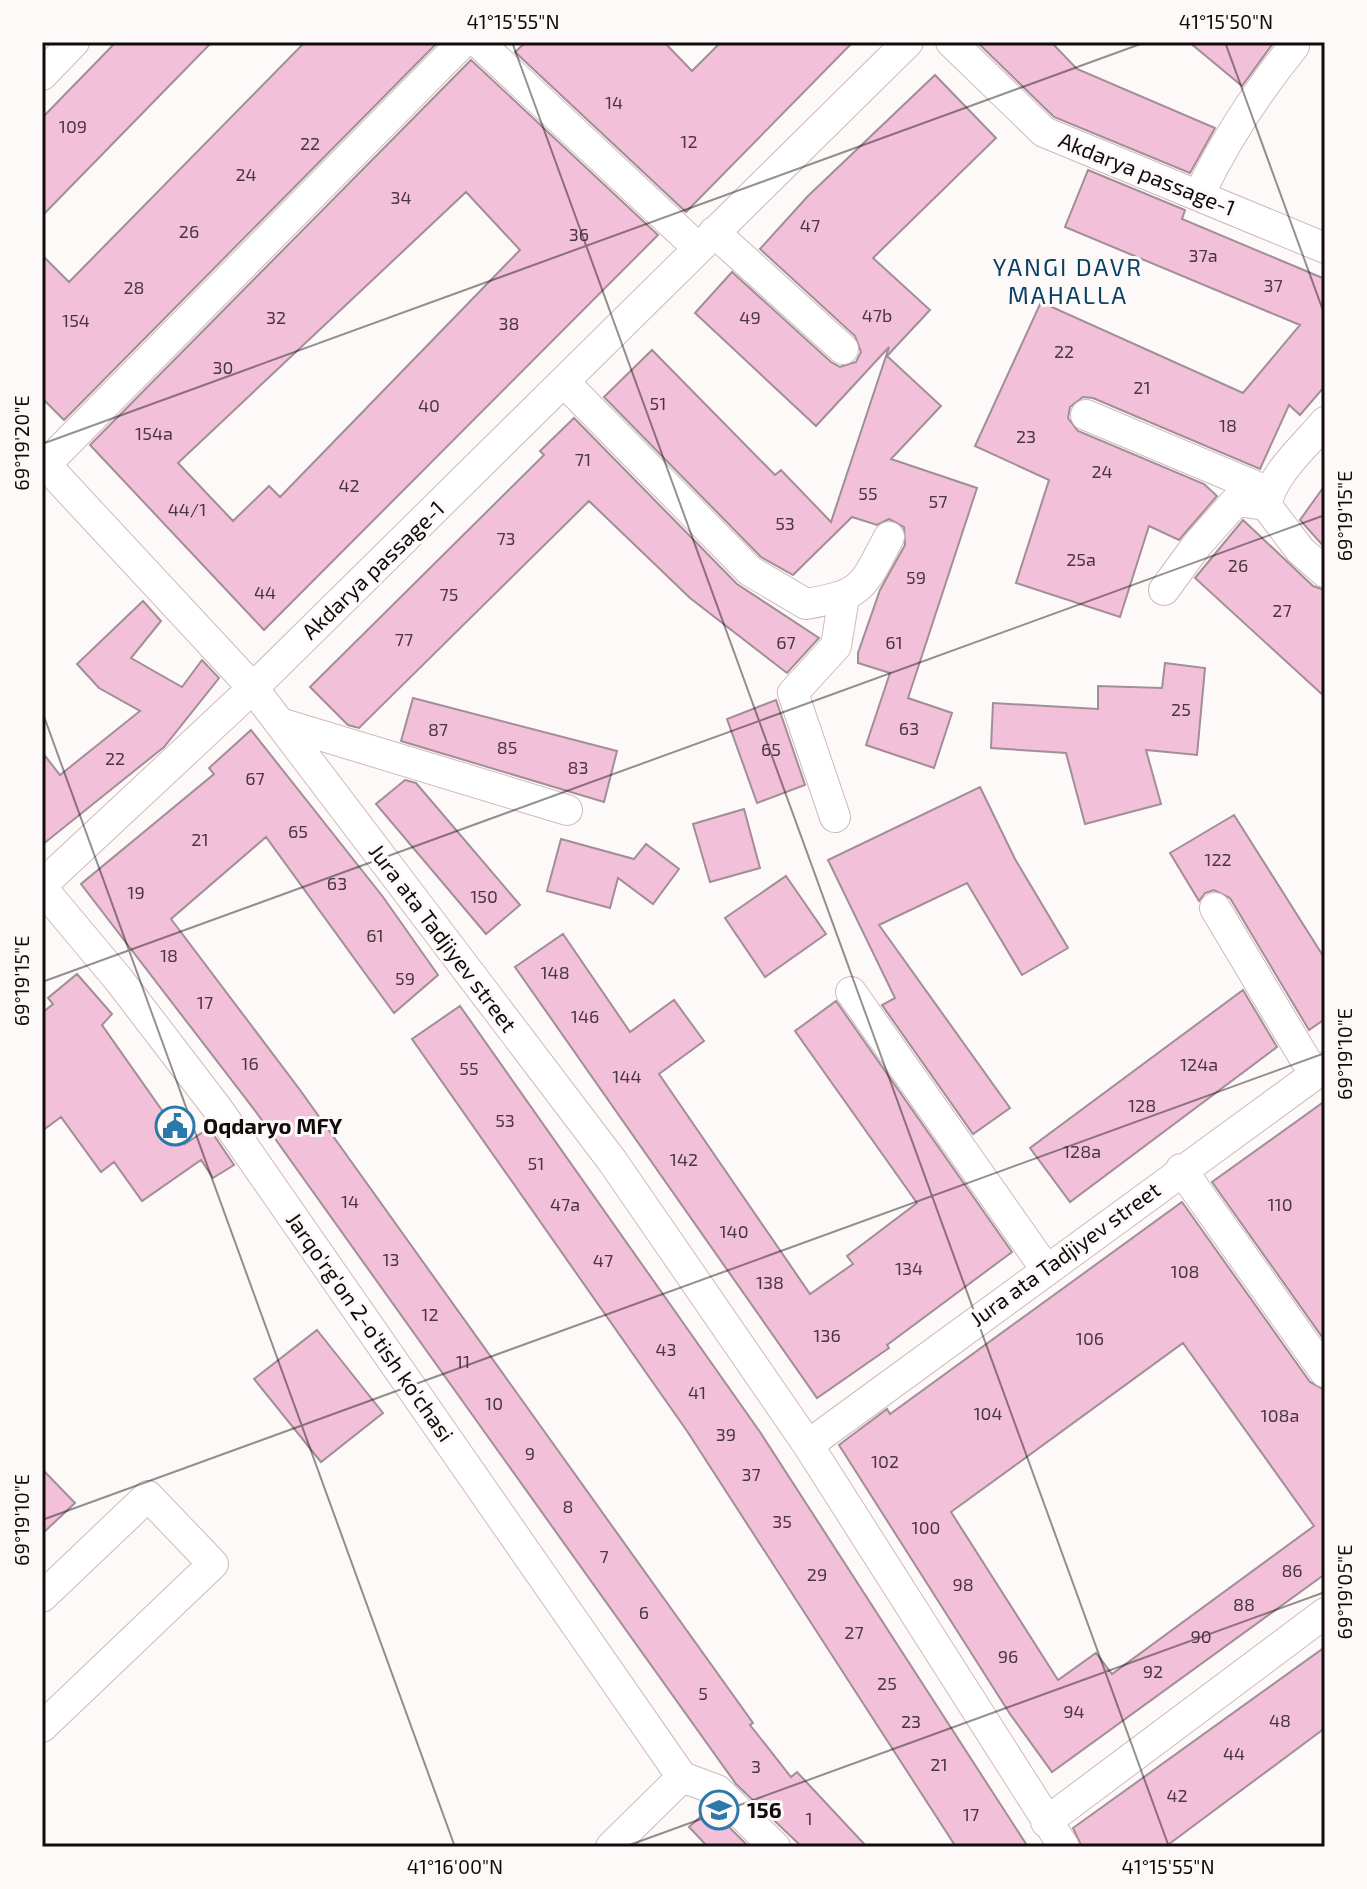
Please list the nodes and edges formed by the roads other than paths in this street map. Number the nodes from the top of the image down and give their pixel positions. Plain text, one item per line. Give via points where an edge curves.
1 (74, 42) edge
2 (463, 42) edge
3 (478, 42) edge
4 (908, 42) edge
5 (951, 42) edge
6 (1294, 46) dead end
7 (42, 75) edge
8 (1200, 193) junction
9 (706, 240) junction
10 (1325, 248) edge
11 (843, 349) dead end
12 (564, 382) junction
13 (1086, 415) dead end
14 (1325, 422) edge
15 (44, 462) edge
16 (1267, 498) junction
17 (889, 537) dead end
18 (1325, 572) edge
19 (1164, 590) dead end
20 (844, 597) junction
21 (253, 688) junction
22 (280, 723) junction
23 (567, 810) dead end
24 (835, 817) dead end
25 (42, 887) edge
26 (1215, 908) dead end
27 (851, 992) dead end
28 (1320, 1070) edge
29 (1181, 1169) junction
30 (1045, 1268) junction
31 (1325, 1372) edge
32 (808, 1445) junction
33 (42, 1597) edge
34 (1325, 1613) edge
35 (42, 1727) edge
36 (682, 1777) junction
37 (1046, 1822) junction
38 (611, 1847) edge
39 (775, 1847) edge
40 (1064, 1847) edge

1 - 7 street
2 - 15 street
3 - 9 street
4 - 9 street, Akdarya passage-1
5 - 8 street, Akdarya passage-1 via 1044,132
6 - 8 street via 1226,139
8 - 10 street, Akdarya passage-1
9 - 11 street
9 - 12 street, Akdarya passage-1
12 - 20 street via 750,571 806,604
12 - 21 street, Akdarya passage-1
13 - 16 street
14 - 16 street
15 - 21 street, Jura аta Tadjiyev street
16 - 18 street via 1300,550
16 - 19 street via 1236,501
17 - 20 street via 866,580
20 - 24 street via 836,646 793,693
21 - 22 street, Jura аta Tadjiyev street
21 - 25 street, Akdarya passage-1
22 - 23 street
22 - 32 street, Jura аta Tadjiyev street via 613,1162
25 - 36 street, Jarqo'rg'on 2-o'tish ko'chasi via 217,1108
26 - 28 street
27 - 30 street
28 - 29 street, Jura аta Tadjiyev street
29 - 30 street, Jura аta Tadjiyev street
29 - 31 street
30 - 32 street, Jura аta Tadjiyev street
32 - 37 street, Jura аta Tadjiyev street
33 - 35 street via 148,1496 213,1564
34 - 37 street
36 - 38 street
36 - 39 street via 717,1790
37 - 40 street, Jura аta Tadjiyev street

